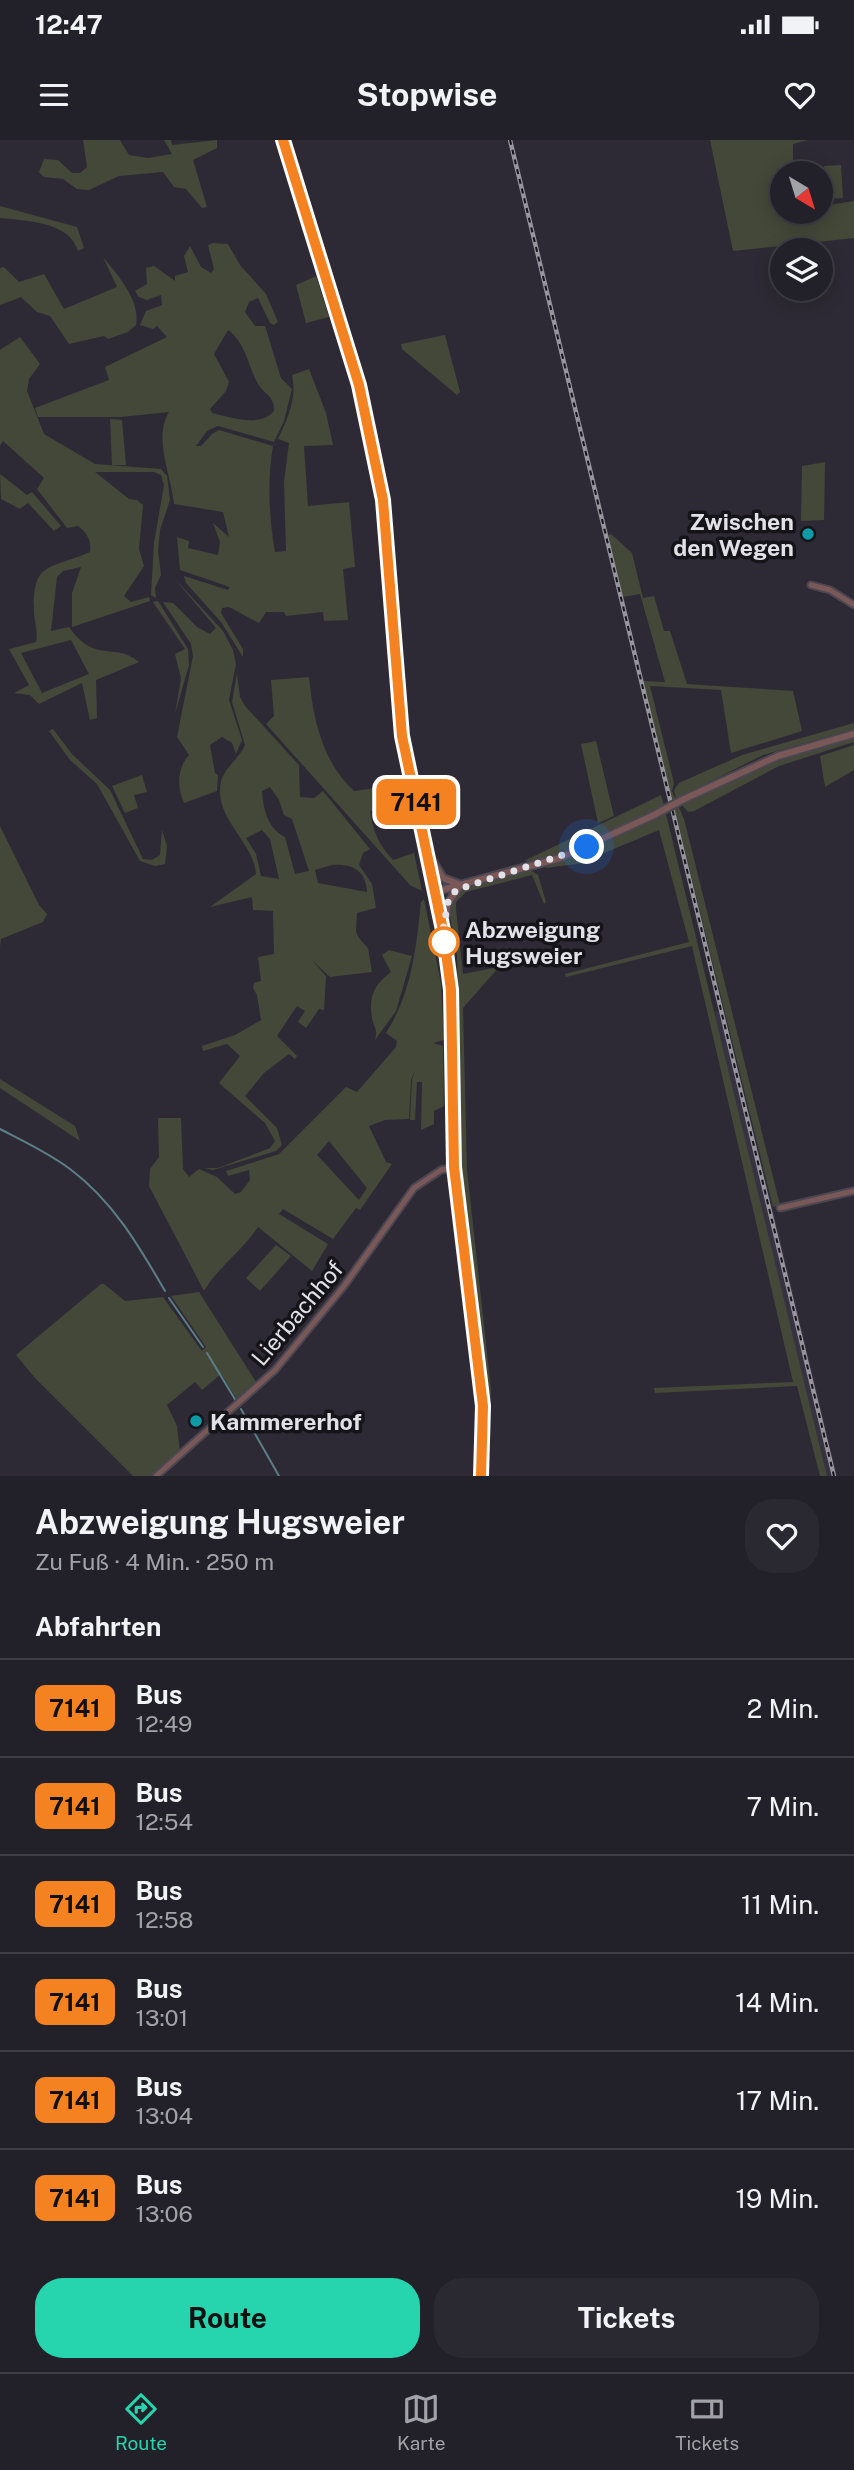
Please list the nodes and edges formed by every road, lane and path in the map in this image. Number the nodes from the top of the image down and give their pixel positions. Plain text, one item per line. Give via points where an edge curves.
1 (283, 140) edge
2 (811, 585) dead end
3 (854, 605) edge
4 (854, 734) edge
5 (426, 850) junction
6 (463, 885) junction
7 (434, 892) junction
8 (443, 930) junction
9 (454, 1167) junction
10 (854, 1191) edge
11 (780, 1208) dead end
12 (156, 1476) edge
13 (481, 1476) edge

1 - 5 main road via 371,433 390,566 402,736
2 - 3 street
4 - 6 street, bridge via 778,756 560,858
5 - 6 street via 443,878
5 - 7 main road
6 - 7 street
6 - 8 street via 448,902
7 - 8 main road
8 - 9 main road via 453,1037
9 - 12 street, Lierbachhof via 414,1188 344,1286 275,1370
9 - 13 main road via 483,1406
10 - 11 street

